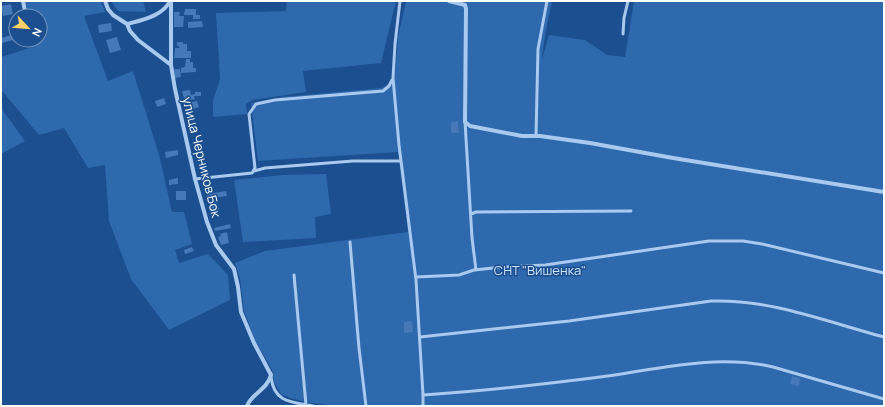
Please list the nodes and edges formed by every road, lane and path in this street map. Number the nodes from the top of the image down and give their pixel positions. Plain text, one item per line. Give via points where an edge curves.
1 (105, 1) edge
2 (171, 1) edge
3 (400, 1) edge
4 (449, 1) edge
5 (547, 1) edge
6 (628, 1) edge
7 (462, 2) edge
8 (127, 24) junction
9 (623, 34) dead end
10 (171, 65) junction
11 (393, 78) junction
12 (465, 122) junction
13 (536, 136) junction
14 (401, 161) junction
15 (254, 171) junction
16 (195, 179) junction
17 (884, 192) edge
18 (631, 211) dead end
19 (471, 214) junction
20 (350, 242) dead end
21 (476, 270) junction
22 (884, 273) edge
23 (294, 275) dead end
24 (416, 277) junction
25 (420, 337) junction
26 (884, 337) edge
27 (271, 375) junction
28 (423, 395) junction
29 (884, 399) edge
30 (306, 405) junction
31 (247, 406) edge
32 (313, 406) edge
33 (366, 406) edge
34 (423, 406) edge

1 - 8 street via 113,15
2 - 8 street via 155,15
2 - 10 street, улица Черников Бок
3 - 11 lane
4 - 7 street
5 - 13 lane via 538,49
6 - 9 lane
7 - 12 street via 465,5 466,16
8 - 10 street via 138,40
10 - 16 street, улица Черников Бок
11 - 14 lane
11 - 15 lane via 389,86 383,90 256,104 249,114
12 - 13 street via 470,126 484,129
12 - 19 lane
13 - 17 street
14 - 15 lane via 353,161
14 - 24 lane
15 - 16 lane
16 - 27 street, улица Черников Бок via 207,222 220,252 234,269 241,312
18 - 19 lane via 512,211
19 - 21 lane
20 - 33 lane
21 - 22 lane via 545,265 709,241 743,241
21 - 24 lane via 459,275
23 - 30 lane
24 - 25 lane
25 - 26 lane via 730,300 804,314
25 - 28 lane
27 - 30 lane via 277,394 283,400
27 - 31 street via 269,383
28 - 29 lane via 473,392 686,364 735,362 758,363
28 - 34 lane
30 - 32 lane

